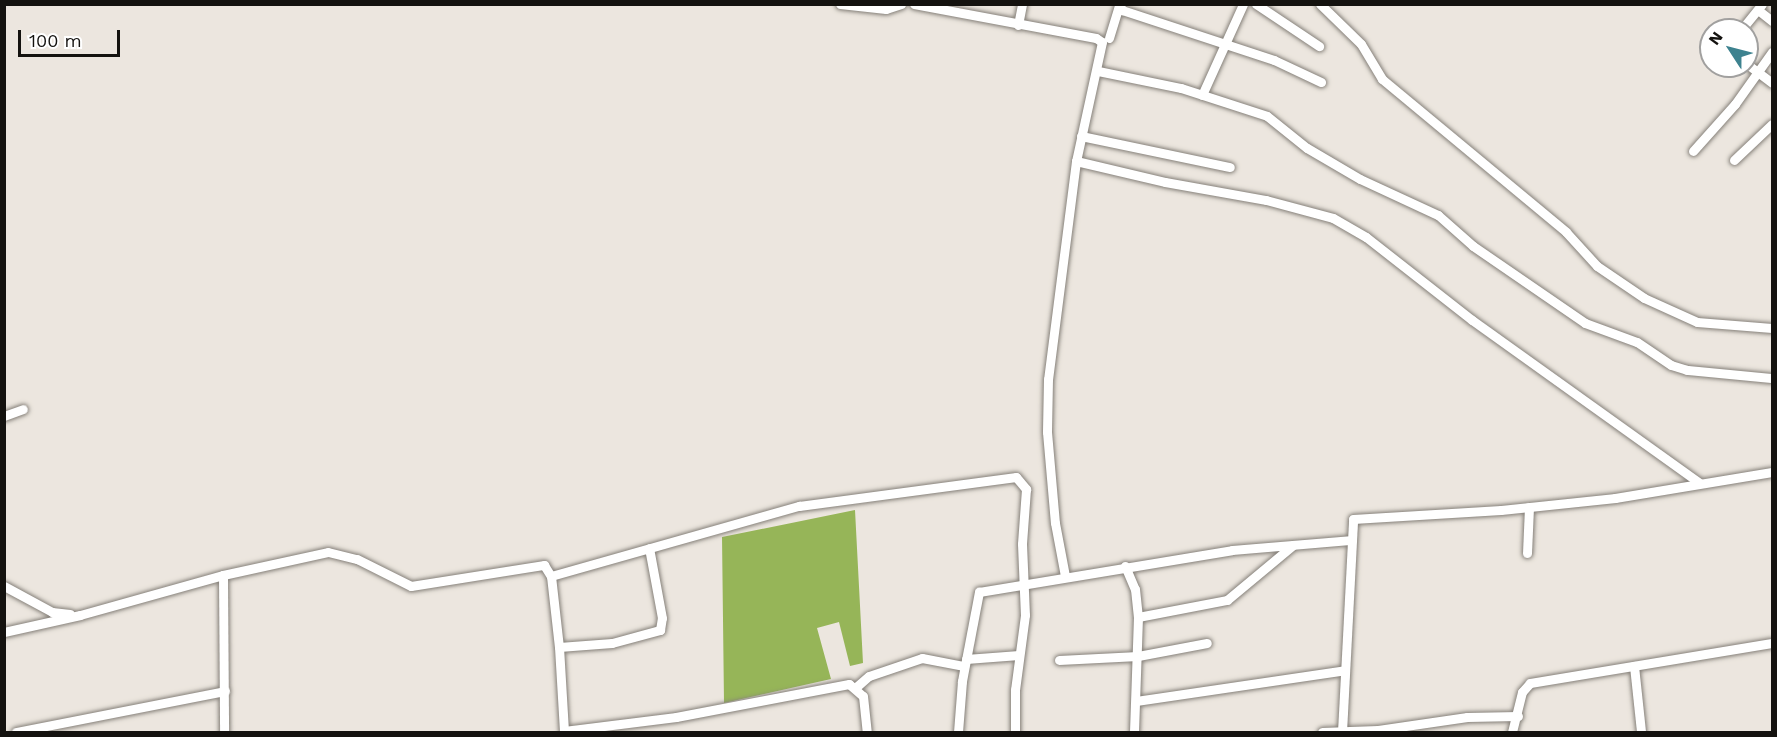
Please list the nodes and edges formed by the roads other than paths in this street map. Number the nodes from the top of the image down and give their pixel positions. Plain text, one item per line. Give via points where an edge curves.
1 (840, 4) edge
2 (901, 4) edge
3 (914, 4) edge
4 (1022, 4) edge
5 (1243, 4) edge
6 (1256, 4) edge
7 (1320, 4) edge
8 (1119, 5) edge
9 (1760, 7) edge
10 (1773, 21) edge
11 (1018, 25) junction
12 (1109, 38) dead end
13 (1223, 43) junction
14 (1318, 46) dead end
15 (1773, 52) edge
16 (1759, 70) edge
17 (1098, 71) junction
18 (1759, 73) edge
19 (1753, 78) edge
20 (1321, 82) dead end
21 (1773, 83) edge
22 (1202, 95) junction
23 (1773, 124) edge
24 (1081, 136) junction
25 (1693, 151) dead end
26 (1734, 160) dead end
27 (1076, 161) junction
28 (1230, 167) dead end
29 (1773, 328) edge
30 (1773, 378) edge
31 (23, 409) dead end
32 (4, 416) edge
33 (1773, 472) edge
34 (1700, 483) junction
35 (1529, 507) junction
36 (1350, 540) junction
37 (1300, 543) junction
38 (649, 548) junction
39 (1527, 553) dead end
40 (1125, 566) junction
41 (223, 575) junction
42 (551, 576) junction
43 (1065, 576) junction
44 (1023, 584) junction
45 (4, 586) edge
46 (80, 615) junction
47 (1138, 617) junction
48 (4, 632) edge
49 (1207, 642) dead end
50 (1773, 642) edge
51 (559, 648) junction
52 (1019, 655) junction
53 (1138, 656) junction
54 (1059, 660) dead end
55 (965, 663) junction
56 (1634, 666) junction
57 (1345, 670) junction
58 (855, 688) junction
59 (225, 691) junction
60 (1136, 700) junction
61 (1518, 716) junction
62 (1342, 731) edge
63 (16, 732) edge
64 (224, 732) edge
65 (564, 732) edge
66 (867, 732) edge
67 (958, 732) edge
68 (1015, 732) edge
69 (1134, 732) edge
70 (1322, 732) edge
71 (1512, 732) edge
72 (1641, 732) edge

1 - 2 street via 886,9
3 - 11 street
4 - 11 street
5 - 13 street
6 - 14 street
7 - 29 street via 1361,44 1382,79 1566,232 1597,266 1644,298 1697,322
8 - 12 street
8 - 13 street
9 - 10 street
11 - 17 street via 1099,39 1103,45
13 - 20 street via 1274,60
13 - 22 street
15 - 16 street
17 - 22 street
17 - 24 street
18 - 21 street
19 - 25 street
22 - 30 street via 1267,116 1307,148 1360,179 1438,215 1473,246 1598,329 1637,342 1671,365 1687,370
23 - 26 street
24 - 27 street
24 - 28 street
27 - 34 street via 1147,179 1266,200 1333,218 1366,237 1472,320
27 - 43 street via 1052,333 1047,432 1055,523
31 - 32 street
33 - 34 street
34 - 35 street
35 - 36 street via 1356,518 1350,522
35 - 39 street
36 - 37 street
36 - 57 street
37 - 40 street
37 - 47 street via 1285,549 1227,600
38 - 42 street
38 - 44 street via 799,507 1016,477 1026,489
38 - 51 street via 662,618 660,630 612,643
40 - 43 street
40 - 47 street via 1135,589
41 - 42 street via 328,552 357,559 411,586 544,565
41 - 46 street
41 - 59 street
42 - 51 street
43 - 44 street
44 - 52 street via 1025,615
44 - 55 street via 977,594
45 - 46 street via 52,612
46 - 48 street
47 - 53 street
49 - 53 street
50 - 56 street
51 - 65 street
52 - 55 street
52 - 68 street
53 - 54 street
53 - 60 street
55 - 58 street via 922,658 869,676
55 - 67 street
56 - 61 street via 1530,683 1522,692
56 - 72 street
57 - 60 street
57 - 62 street
58 - 65 street via 839,685 731,708
58 - 66 street via 866,707
59 - 63 street
59 - 64 street
60 - 69 street
61 - 62 street via 1458,718 1378,730
61 - 71 street
62 - 70 street

